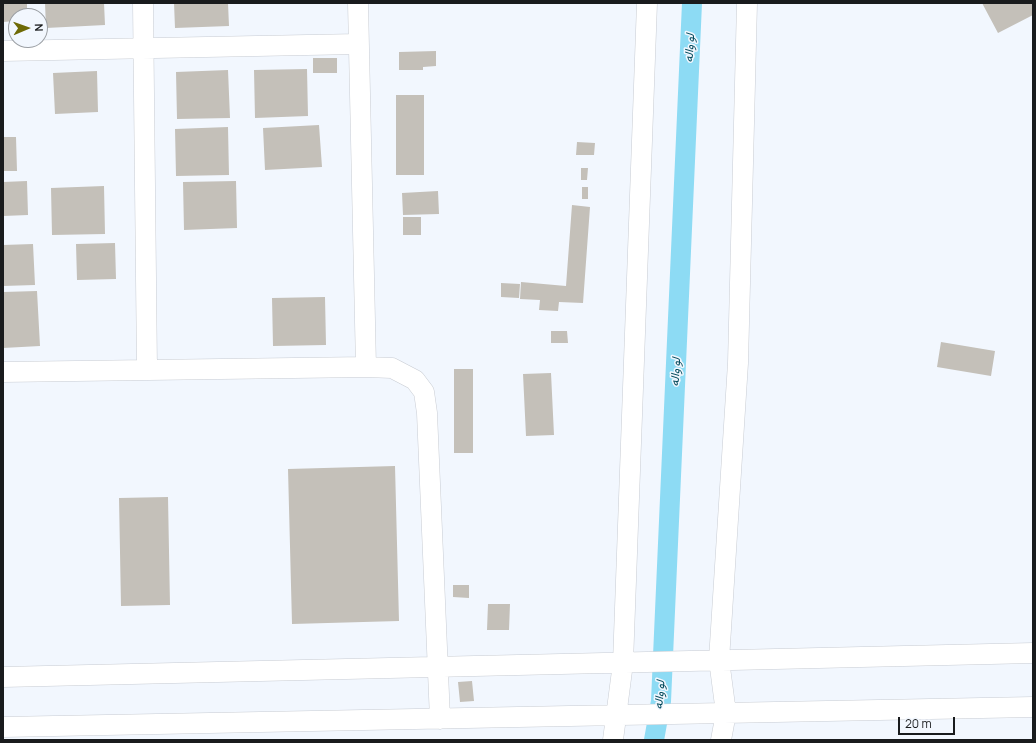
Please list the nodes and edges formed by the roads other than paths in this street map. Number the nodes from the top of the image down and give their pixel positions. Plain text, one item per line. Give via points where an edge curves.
1 (143, 3) edge
2 (358, 3) edge
3 (647, 3) edge
4 (747, 3) edge
5 (358, 44) junction
6 (144, 48) junction
7 (3, 51) edge
8 (366, 367) junction
9 (147, 370) junction
10 (3, 372) edge
11 (1033, 653) edge
12 (710, 660) junction
13 (631, 663) junction
14 (436, 667) junction
15 (3, 677) edge
16 (1033, 707) edge
17 (717, 713) junction
18 (627, 715) junction
19 (440, 719) junction
20 (3, 727) edge
21 (613, 740) edge
22 (720, 740) edge

1 - 6 street
2 - 5 street
3 - 13 street
4 - 12 street via 738,363
5 - 6 street
5 - 8 street
6 - 7 street
6 - 9 street
8 - 9 street
8 - 14 street via 392,368 415,380 424,392 427,412
9 - 10 street
11 - 12 street
12 - 13 street
12 - 17 street
13 - 14 street
13 - 18 street
14 - 15 street
14 - 19 street
16 - 17 street
17 - 18 street
17 - 22 street
18 - 19 street
18 - 21 street
19 - 20 street

